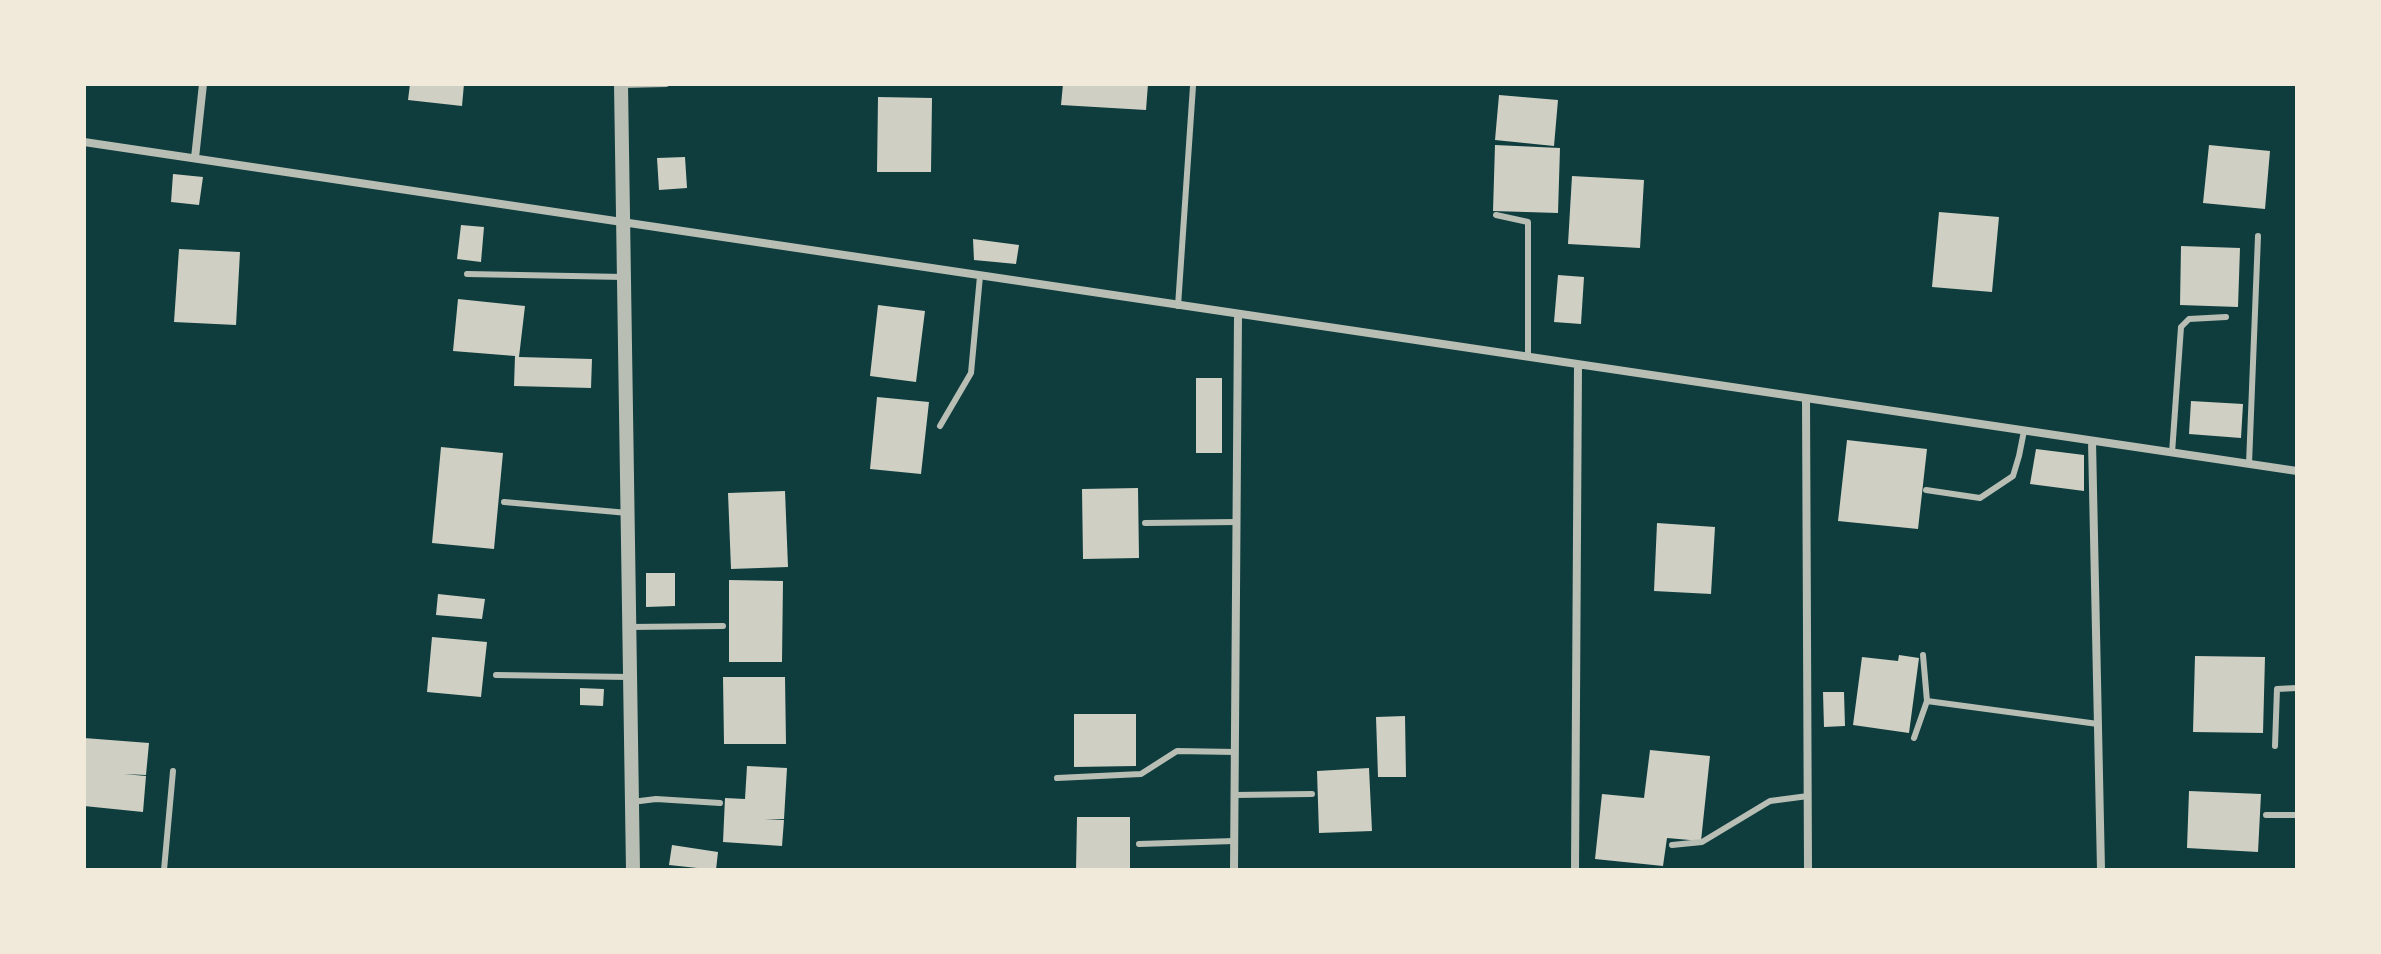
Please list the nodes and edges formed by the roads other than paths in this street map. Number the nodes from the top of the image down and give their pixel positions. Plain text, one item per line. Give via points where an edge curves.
1 (203, 84) edge
2 (621, 84) edge
3 (666, 84) edge
4 (1193, 86) edge
5 (84, 142) edge
6 (195, 158) junction
7 (1496, 215) dead end
8 (623, 223) junction
9 (2258, 236) dead end
10 (467, 274) dead end
11 (980, 276) junction
12 (624, 277) junction
13 (1178, 306) junction
14 (1238, 315) junction
15 (2226, 317) dead end
16 (1528, 358) junction
17 (1578, 365) junction
18 (1806, 399) junction
19 (940, 426) dead end
20 (2024, 431) junction
21 (2092, 441) junction
22 (2172, 453) junction
23 (2249, 464) junction
24 (2297, 471) edge
25 (1926, 490) dead end
26 (504, 502) dead end
27 (628, 513) junction
28 (1237, 522) junction
29 (1145, 523) dead end
30 (723, 626) dead end
31 (630, 627) junction
32 (1923, 655) dead end
33 (496, 675) dead end
34 (631, 677) junction
35 (2297, 688) edge
36 (1927, 701) junction
37 (2098, 724) junction
38 (1914, 738) dead end
39 (2275, 746) dead end
40 (1235, 752) junction
41 (173, 771) dead end
42 (1057, 778) dead end
43 (1312, 794) dead end
44 (1234, 795) junction
45 (1808, 796) junction
46 (632, 802) junction
47 (720, 803) dead end
48 (2266, 815) dead end
49 (2297, 815) edge
50 (1234, 841) junction
51 (1139, 844) dead end
52 (1672, 845) dead end
53 (164, 870) edge
54 (633, 870) edge
55 (1234, 870) edge
56 (1575, 870) edge
57 (1808, 870) edge
58 (2101, 870) edge

1 - 6 street
2 - 3 lane
2 - 8 street
4 - 13 lane
5 - 6 street
6 - 8 street
7 - 16 lane via 1528,222
8 - 11 street
8 - 12 street
9 - 23 lane
10 - 12 lane
11 - 13 street
11 - 19 lane via 971,373
12 - 27 street
13 - 14 street
14 - 16 street
14 - 28 street
15 - 22 lane via 2189,319 2181,327
16 - 17 street
17 - 18 street
17 - 56 street
18 - 20 street
18 - 45 street
20 - 21 street
20 - 25 lane via 2013,476 1980,498
21 - 22 street
21 - 37 street
22 - 23 street
23 - 24 street
26 - 27 lane
27 - 31 street
28 - 29 lane
28 - 40 street
30 - 31 lane
31 - 34 street
32 - 36 lane
33 - 34 lane
34 - 46 street
35 - 39 lane via 2277,689
36 - 37 lane
36 - 38 lane
37 - 58 street
40 - 42 lane via 1177,751 1141,774
40 - 44 street
41 - 53 lane
43 - 44 lane
44 - 50 street
45 - 52 lane via 1770,801 1702,842
45 - 57 street
46 - 47 lane
46 - 54 street
48 - 49 lane
50 - 51 lane
50 - 55 street

